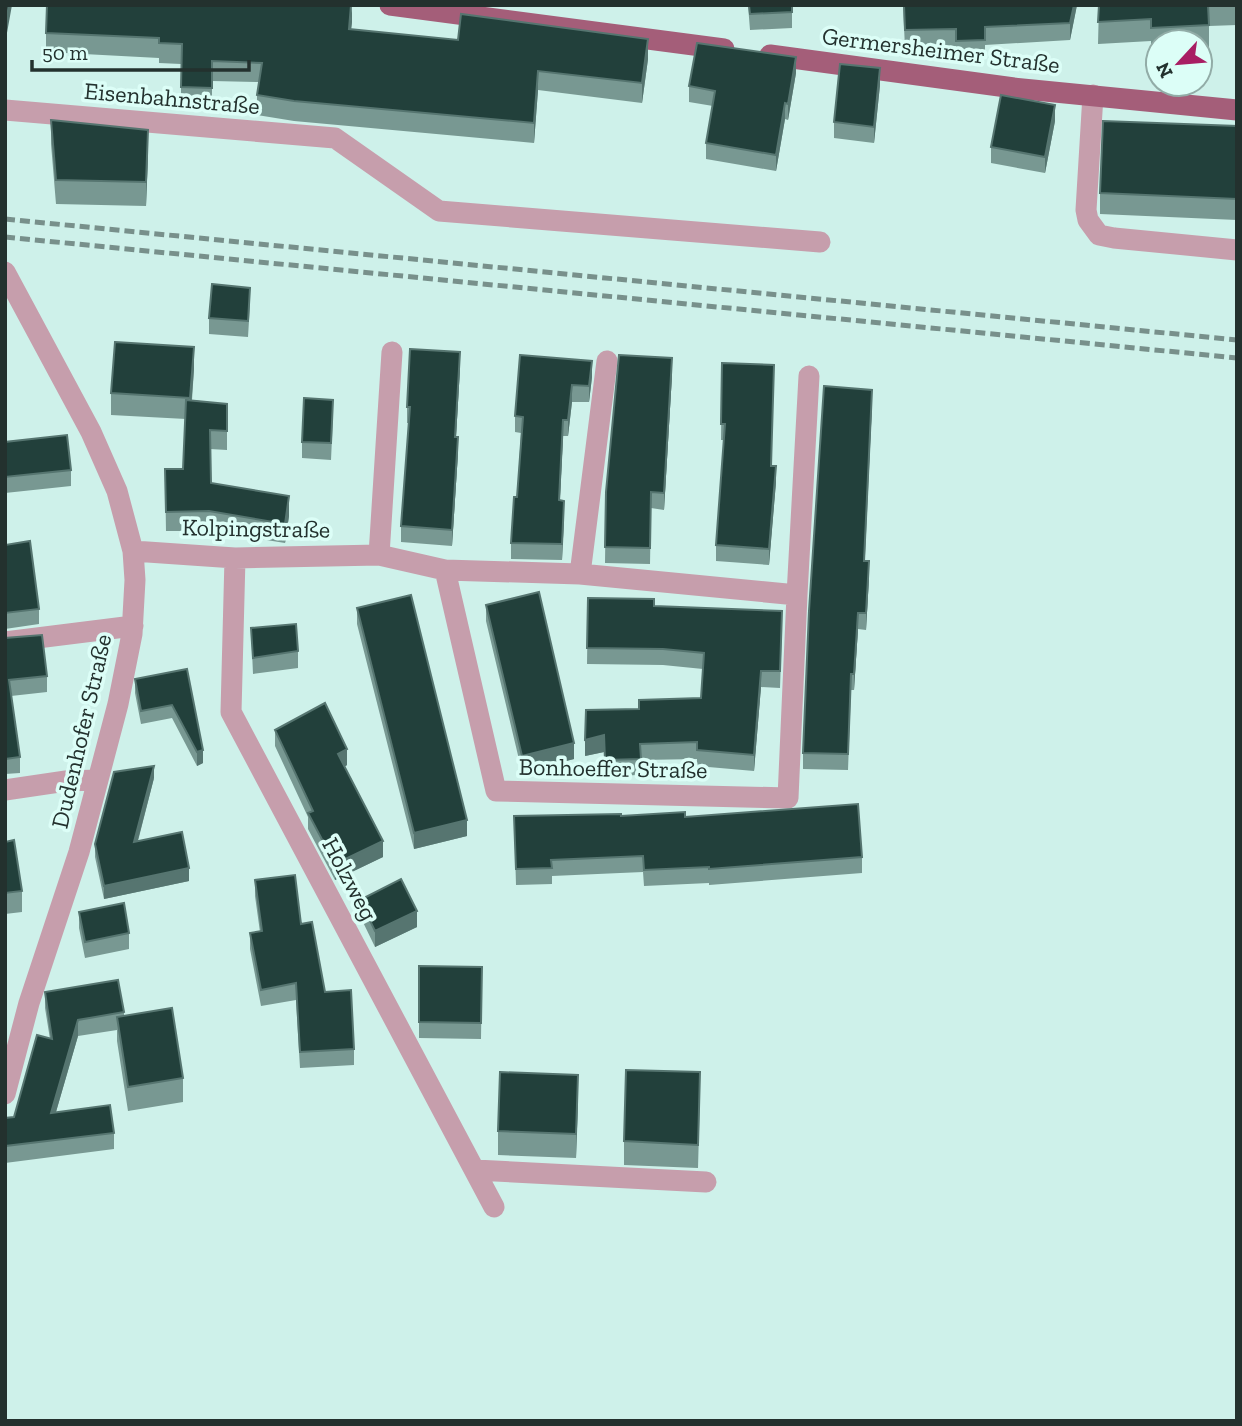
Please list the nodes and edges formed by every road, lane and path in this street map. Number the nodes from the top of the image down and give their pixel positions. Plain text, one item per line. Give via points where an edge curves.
1 (390, 5) edge
2 (1093, 95) junction
3 (5, 110) edge
4 (1237, 110) edge
5 (820, 242) dead end
6 (1237, 250) edge
7 (5, 272) edge
8 (392, 352) dead end
9 (607, 361) dead end
10 (809, 376) dead end
11 (133, 551) junction
12 (379, 555) junction
13 (235, 558) junction
14 (445, 570) junction
15 (580, 575) junction
16 (797, 595) junction
17 (133, 626) junction
18 (5, 642) edge
19 (98, 780) junction
20 (5, 790) edge
21 (5, 1094) edge
22 (475, 1170) junction
23 (706, 1182) dead end
24 (494, 1207) dead end

1 - 2 main road, Germersheimer Straße
2 - 4 main road, Germersheimer Straße
2 - 6 street via 1086,210 1094,230 1114,238
3 - 5 street, Eisenbahnstraße via 335,138 439,211
7 - 11 street, Dudenhofer Straße via 91,432 117,491
8 - 12 street
9 - 15 street
10 - 16 street
11 - 13 street, Kolpingstraße
11 - 17 street, Dudenhofer Straße
12 - 13 street, Kolpingstraße
12 - 14 street, Kolpingstraße
13 - 22 street, Holzweg via 231,712
14 - 15 street, Kolpingstraße
14 - 16 street, Bonhoeffer Straße via 496,791 788,797
15 - 16 street, Kolpingstraße
17 - 18 street
17 - 19 street, Dudenhofer Straße
19 - 20 street
19 - 21 street, Dudenhofer Straße
22 - 23 street
22 - 24 street, Holzweg

